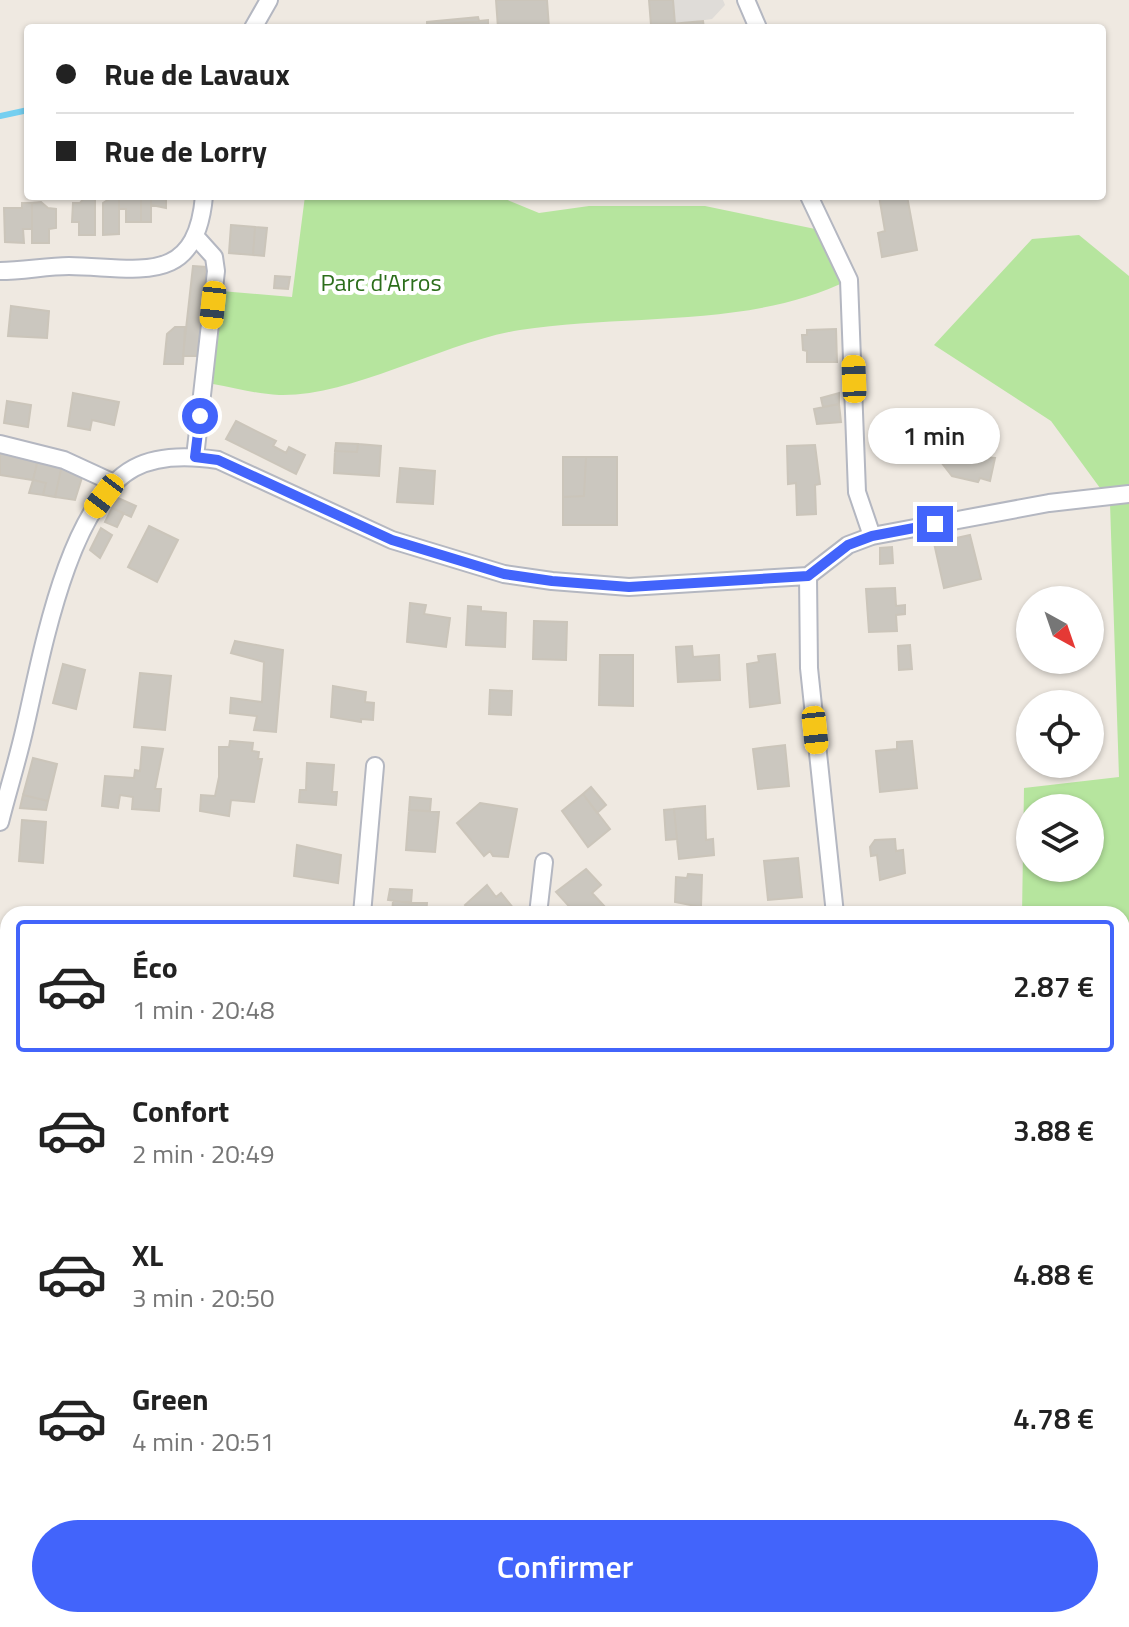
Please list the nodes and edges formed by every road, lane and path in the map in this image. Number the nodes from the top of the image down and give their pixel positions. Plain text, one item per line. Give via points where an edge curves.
1 (269, 0) edge
2 (746, 0) edge
3 (255, 24) edge
4 (756, 24) edge
5 (203, 200) edge
6 (811, 200) edge
7 (196, 237) junction
8 (0, 271) edge
9 (0, 444) edge
10 (195, 457) junction
11 (114, 483) junction
12 (1129, 494) edge
13 (872, 536) junction
14 (808, 576) junction
15 (375, 766) dead end
16 (0, 822) edge
17 (544, 862) dead end
18 (363, 906) edge
19 (539, 906) edge
20 (834, 906) edge

1 - 3 street
2 - 4 street
5 - 7 street
6 - 13 street via 849,280 857,492
7 - 8 street via 178,258 150,271 64,266
7 - 10 street via 214,257 216,271
9 - 11 street via 64,460
10 - 11 street via 134,468
10 - 14 street via 218,460 392,540 504,574 629,587
11 - 16 street via 94,510 60,580
12 - 13 street via 1049,503
13 - 14 street via 830,557
14 - 20 street via 809,668
15 - 18 street
17 - 19 street

